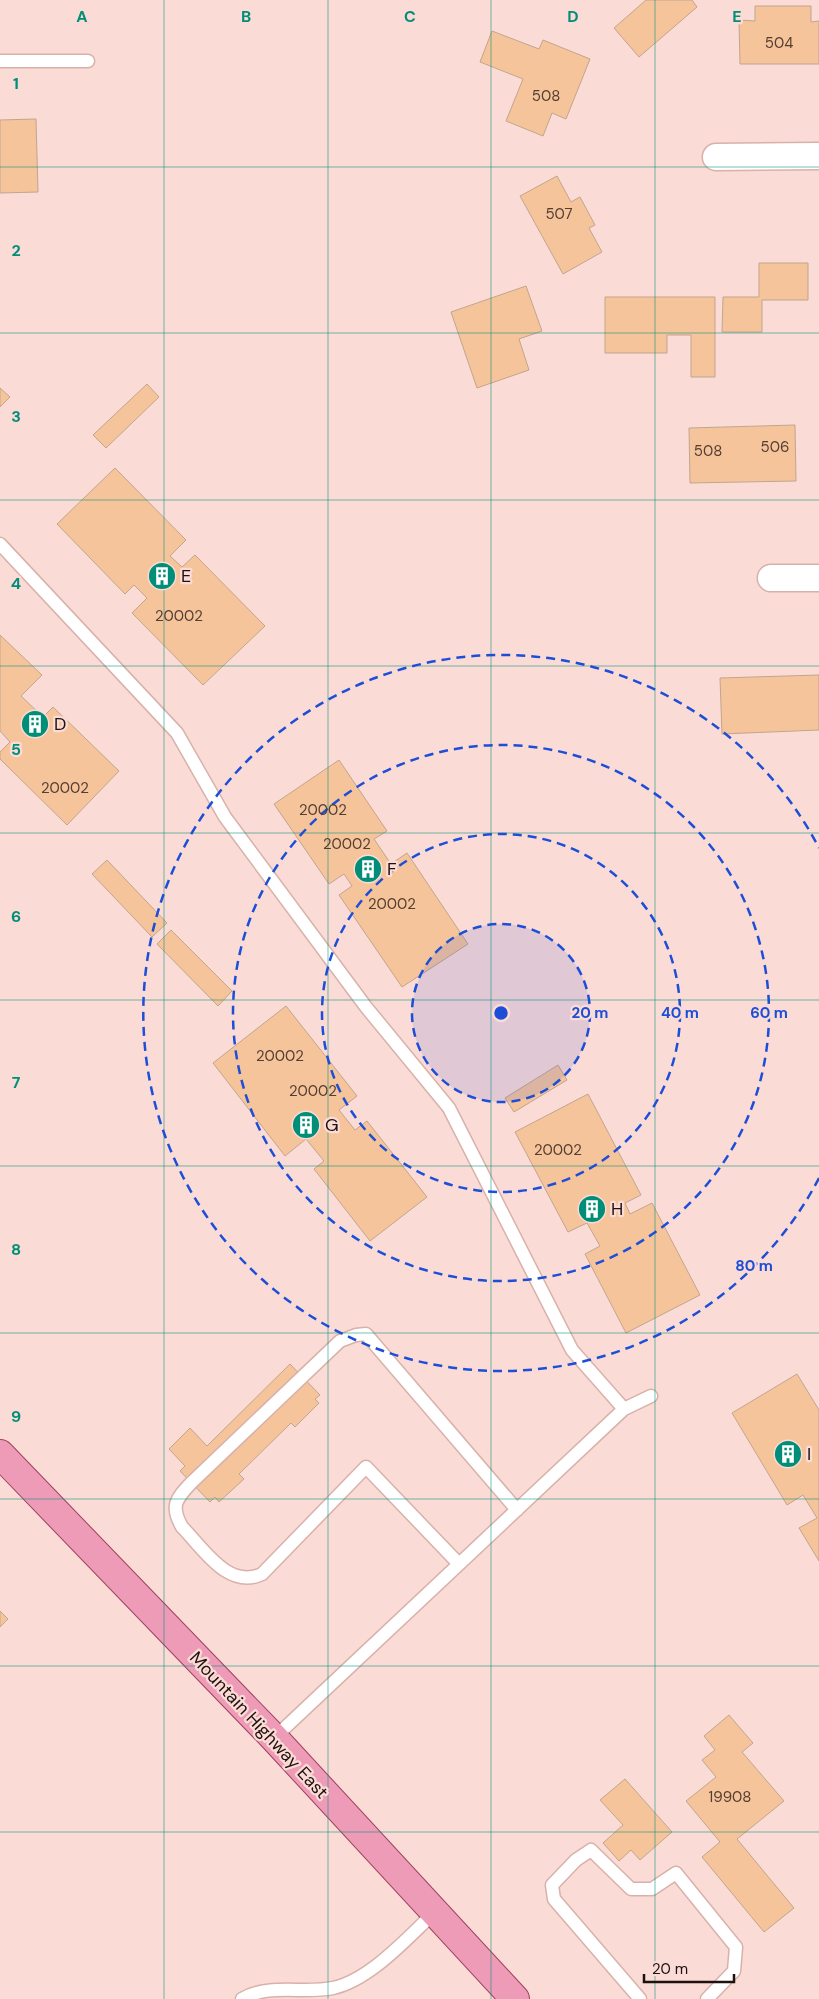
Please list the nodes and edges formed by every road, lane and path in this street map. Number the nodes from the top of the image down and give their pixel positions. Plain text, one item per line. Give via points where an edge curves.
1 (0, 61) edge
2 (88, 61) dead end
3 (819, 156) edge
4 (716, 157) dead end
5 (0, 544) edge
6 (771, 578) dead end
7 (819, 578) edge
8 (651, 1396) dead end
9 (624, 1409) junction
10 (2, 1459) edge
11 (517, 1510) junction
12 (459, 1564) junction
13 (274, 1738) junction
14 (434, 1913) junction
15 (242, 1999) edge
16 (515, 1999) edge
17 (640, 1999) edge
18 (707, 1999) edge

1 - 2 lane
3 - 4 street
5 - 9 lane via 178,733 225,817 366,1008 449,1108 572,1350
6 - 7 street
8 - 9 lane
9 - 11 lane
10 - 13 main road, Mountain Highway East
11 - 12 lane
11 - 12 lane via 366,1334 356,1334 340,1341 177,1497 178,1519 182,1527 228,1573 254,1578 262,1574 366,1467
12 - 13 lane
13 - 14 main road, Mountain Highway East
14 - 15 lane via 372,1970 334,1988 254,1992
14 - 16 main road, Mountain Highway East
17 - 18 lane via 554,1899 552,1885 576,1860 591,1850 631,1890 652,1889 676,1873 736,1947 734,1971

